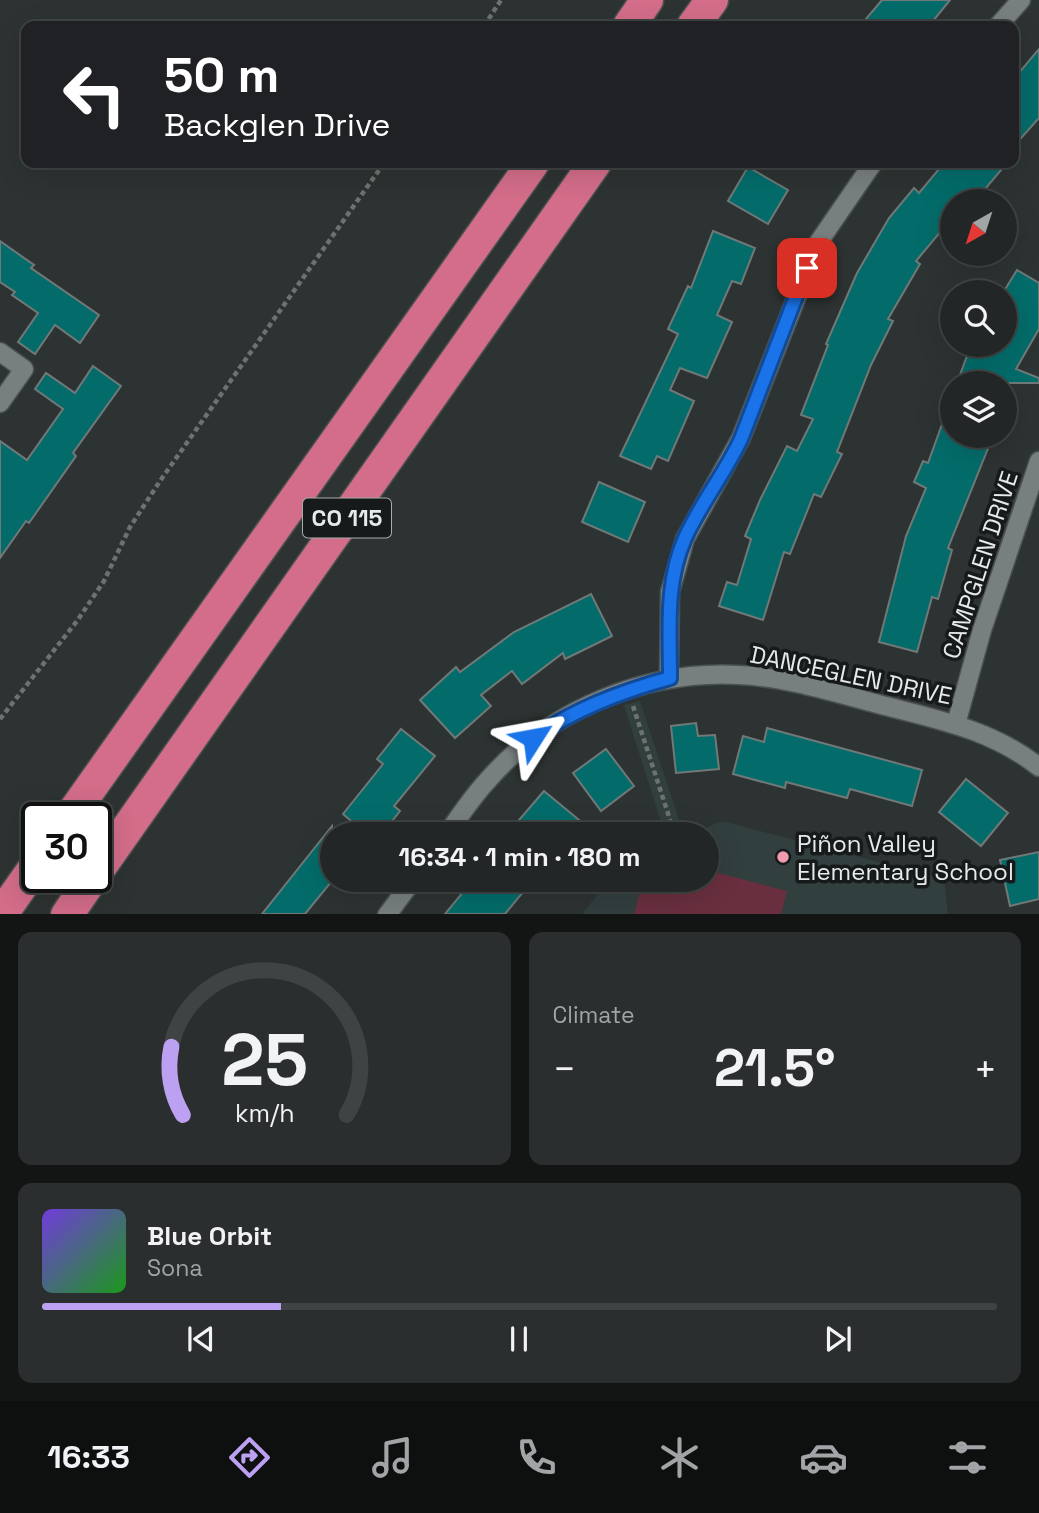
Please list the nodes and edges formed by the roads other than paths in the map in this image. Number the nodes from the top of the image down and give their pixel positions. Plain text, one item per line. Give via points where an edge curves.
1 (647, 0) edge
2 (712, 0) edge
3 (1021, 0) edge
4 (632, 21) edge
5 (697, 21) edge
6 (1002, 21) edge
7 (529, 168) edge
8 (591, 168) edge
9 (870, 168) edge
10 (0, 352) edge
11 (0, 403) edge
12 (1039, 461) edge
13 (670, 678) junction
14 (956, 724) junction
15 (1039, 767) edge
16 (81, 802) edge
17 (456, 822) edge
18 (112, 851) edge
19 (21, 887) edge
20 (403, 892) edge
21 (82, 893) edge
22 (2, 914) edge
23 (68, 914) edge
24 (388, 914) edge

1 - 4 highway
2 - 5 highway
3 - 6 street
7 - 16 highway, CO 115
8 - 18 highway, CO 115
9 - 13 street via 818,243 741,439 685,539 670,593
10 - 11 street via 24,369
12 - 14 street, CAMPGLEN DRIVE
13 - 14 street, DANCEGLEN DRIVE via 725,675 778,679
13 - 17 street, DANCEGLEN DRIVE via 559,719 488,780
14 - 15 street, DANCEGLEN DRIVE via 988,734
19 - 22 highway
20 - 24 street
21 - 23 highway, CO 115

